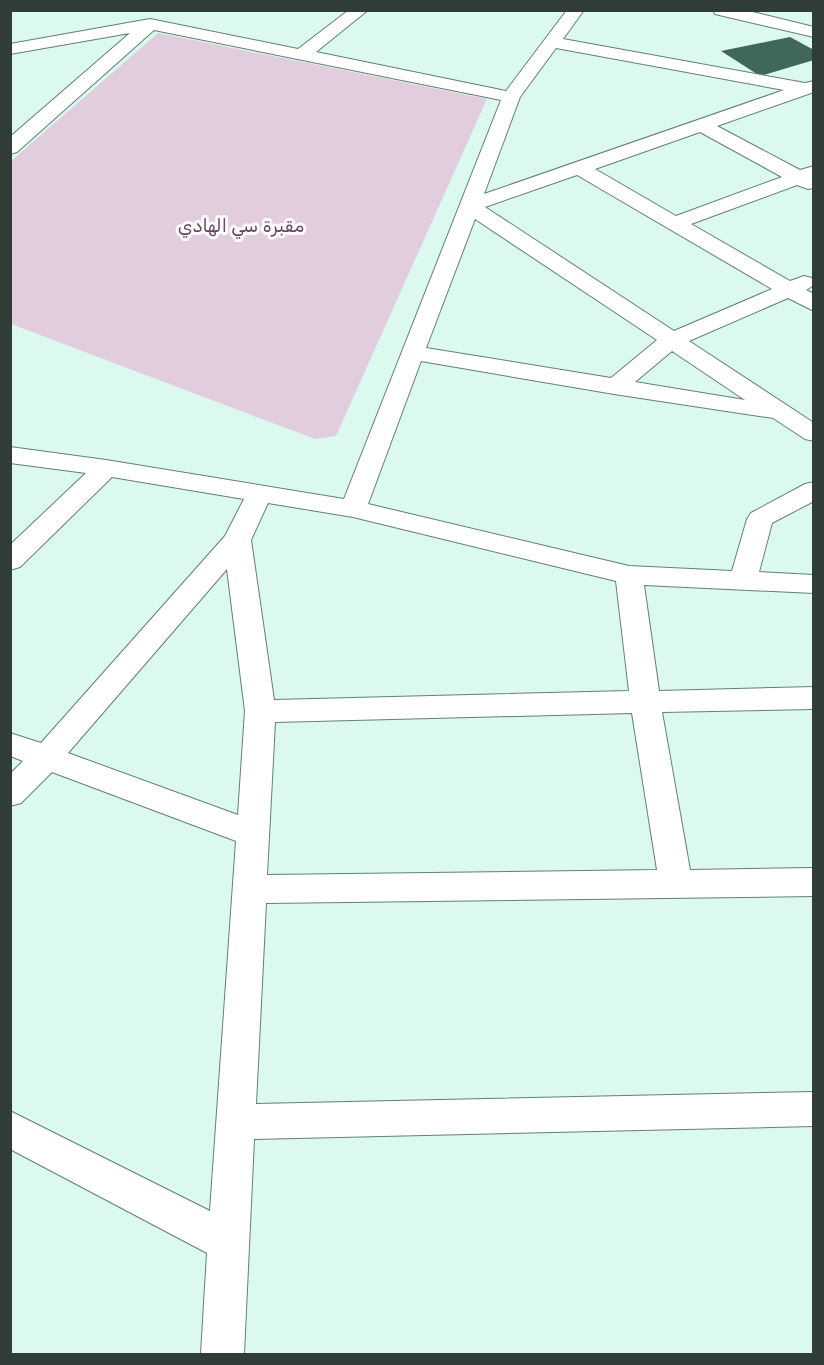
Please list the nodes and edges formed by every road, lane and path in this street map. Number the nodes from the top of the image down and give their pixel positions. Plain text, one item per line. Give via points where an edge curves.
1 (360, 10) edge
2 (576, 10) edge
3 (721, 10) edge
4 (149, 17) edge
5 (813, 32) edge
6 (552, 42) junction
7 (10, 49) edge
8 (301, 55) junction
9 (811, 89) edge
10 (511, 97) junction
11 (46, 116) junction
12 (10, 120) edge
13 (701, 125) junction
14 (10, 148) edge
15 (579, 168) junction
16 (808, 178) edge
17 (469, 206) junction
18 (675, 223) junction
19 (813, 279) edge
20 (790, 289) junction
21 (813, 304) edge
22 (670, 341) junction
23 (413, 353) junction
24 (614, 387) junction
25 (781, 413) junction
26 (813, 434) edge
27 (10, 455) edge
28 (106, 468) junction
29 (813, 490) edge
30 (259, 495) junction
31 (353, 509) junction
32 (237, 540) junction
33 (10, 561) edge
34 (629, 575) junction
35 (743, 580) junction
36 (813, 584) edge
37 (813, 698) edge
38 (645, 702) junction
39 (260, 711) junction
40 (10, 744) edge
41 (47, 757) junction
42 (10, 794) edge
43 (253, 834) junction
44 (813, 882) edge
45 (676, 884) junction
46 (250, 889) junction
47 (813, 1109) edge
48 (236, 1122) junction
49 (10, 1129) edge
50 (228, 1242) junction
51 (222, 1354) edge

1 - 8 street
2 - 6 street
3 - 5 street
4 - 7 street
4 - 8 street
4 - 11 street
6 - 9 street
6 - 10 street
8 - 10 street
9 - 13 street
10 - 17 street
11 - 12 street
11 - 14 street
13 - 15 street
13 - 16 street
15 - 17 street
15 - 18 street
16 - 18 street
17 - 22 street
17 - 23 street
18 - 20 street
19 - 20 street
20 - 21 street
20 - 22 street
22 - 24 street
22 - 25 street
23 - 24 street
23 - 31 street
24 - 25 street
25 - 26 street
27 - 28 street
28 - 30 street
28 - 33 street
29 - 35 street via 760,519
30 - 31 street
30 - 32 street
31 - 34 street
32 - 39 street
32 - 41 street
34 - 35 street
34 - 38 street
35 - 36 street
37 - 38 street
38 - 39 street
38 - 45 street
39 - 43 street
40 - 41 street
41 - 42 street
41 - 43 street
43 - 46 street
44 - 45 street
45 - 46 street
46 - 48 street
47 - 48 street
48 - 50 street
49 - 50 street
50 - 51 street

